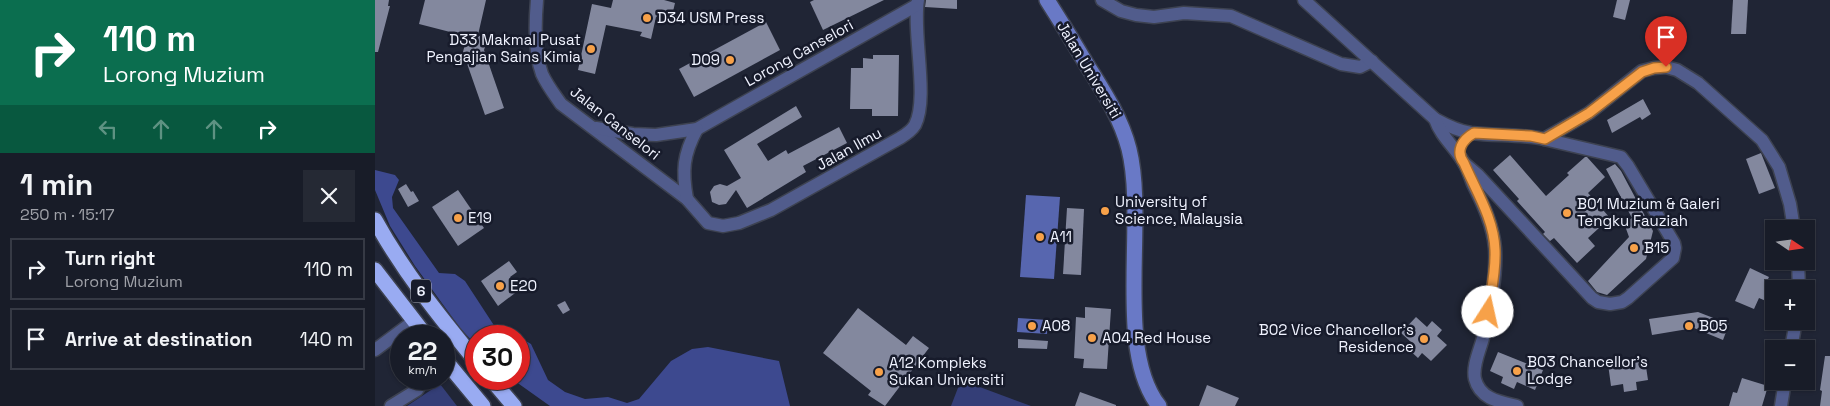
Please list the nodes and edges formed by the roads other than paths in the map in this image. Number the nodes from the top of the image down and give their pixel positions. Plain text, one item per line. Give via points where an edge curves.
1 (537, 0) edge
2 (1047, 0) edge
3 (1102, 0) edge
4 (1304, 0) edge
5 (918, 2) edge
6 (1372, 61) junction
7 (1435, 119) junction
8 (595, 128) junction
9 (697, 129) junction
10 (1474, 133) junction
11 (1545, 139) junction
12 (1462, 160) junction
13 (687, 199) junction
14 (375, 220) edge
15 (1793, 220) edge
16 (375, 270) edge
17 (414, 320) junction
18 (409, 325) edge
19 (418, 325) edge
20 (390, 341) edge
21 (465, 347) edge
22 (375, 350) edge
23 (455, 372) edge
24 (417, 390) edge
25 (500, 390) edge
26 (1784, 390) edge
27 (391, 406) edge
28 (483, 406) edge
29 (513, 406) edge
30 (1159, 406) edge
31 (1517, 406) edge
32 (1781, 406) edge

1 - 8 street, Jalan Canselori via 537,56 542,73 561,104
2 - 30 street, Jalan Universiti via 1120,120 1129,151 1136,206 1136,336 1142,368
3 - 6 street via 1121,11 1145,16 1231,16 1341,64 1359,67
4 - 6 street
5 - 9 street, Lorong Canselori
5 - 13 street, Jalan Ilmu via 919,110 914,126 900,138 793,199 739,223 723,226 708,222
6 - 7 street
7 - 10 street
7 - 12 street via 1438,130
8 - 9 street, Lorong Canselori via 656,135
8 - 13 street, Jalan Canselori
9 - 13 street via 684,161
10 - 11 street
10 - 12 street via 1459,149
11 - 12 street via 1621,158 1674,243 1675,253 1669,263 1622,302 1604,304 1592,298
11 - 15 street via 1589,113 1642,72 1666,67 1677,70 1698,83 1762,140 1779,167
12 - 31 street via 1483,203 1495,249 1493,281 1475,378 1487,397
14 - 21 highway, 6 via 411,278
16 - 17 highway, 6
17 - 18 street
17 - 19 highway, 6
20 - 22 street
23 - 28 highway
24 - 27 street
25 - 29 highway
26 - 32 street

